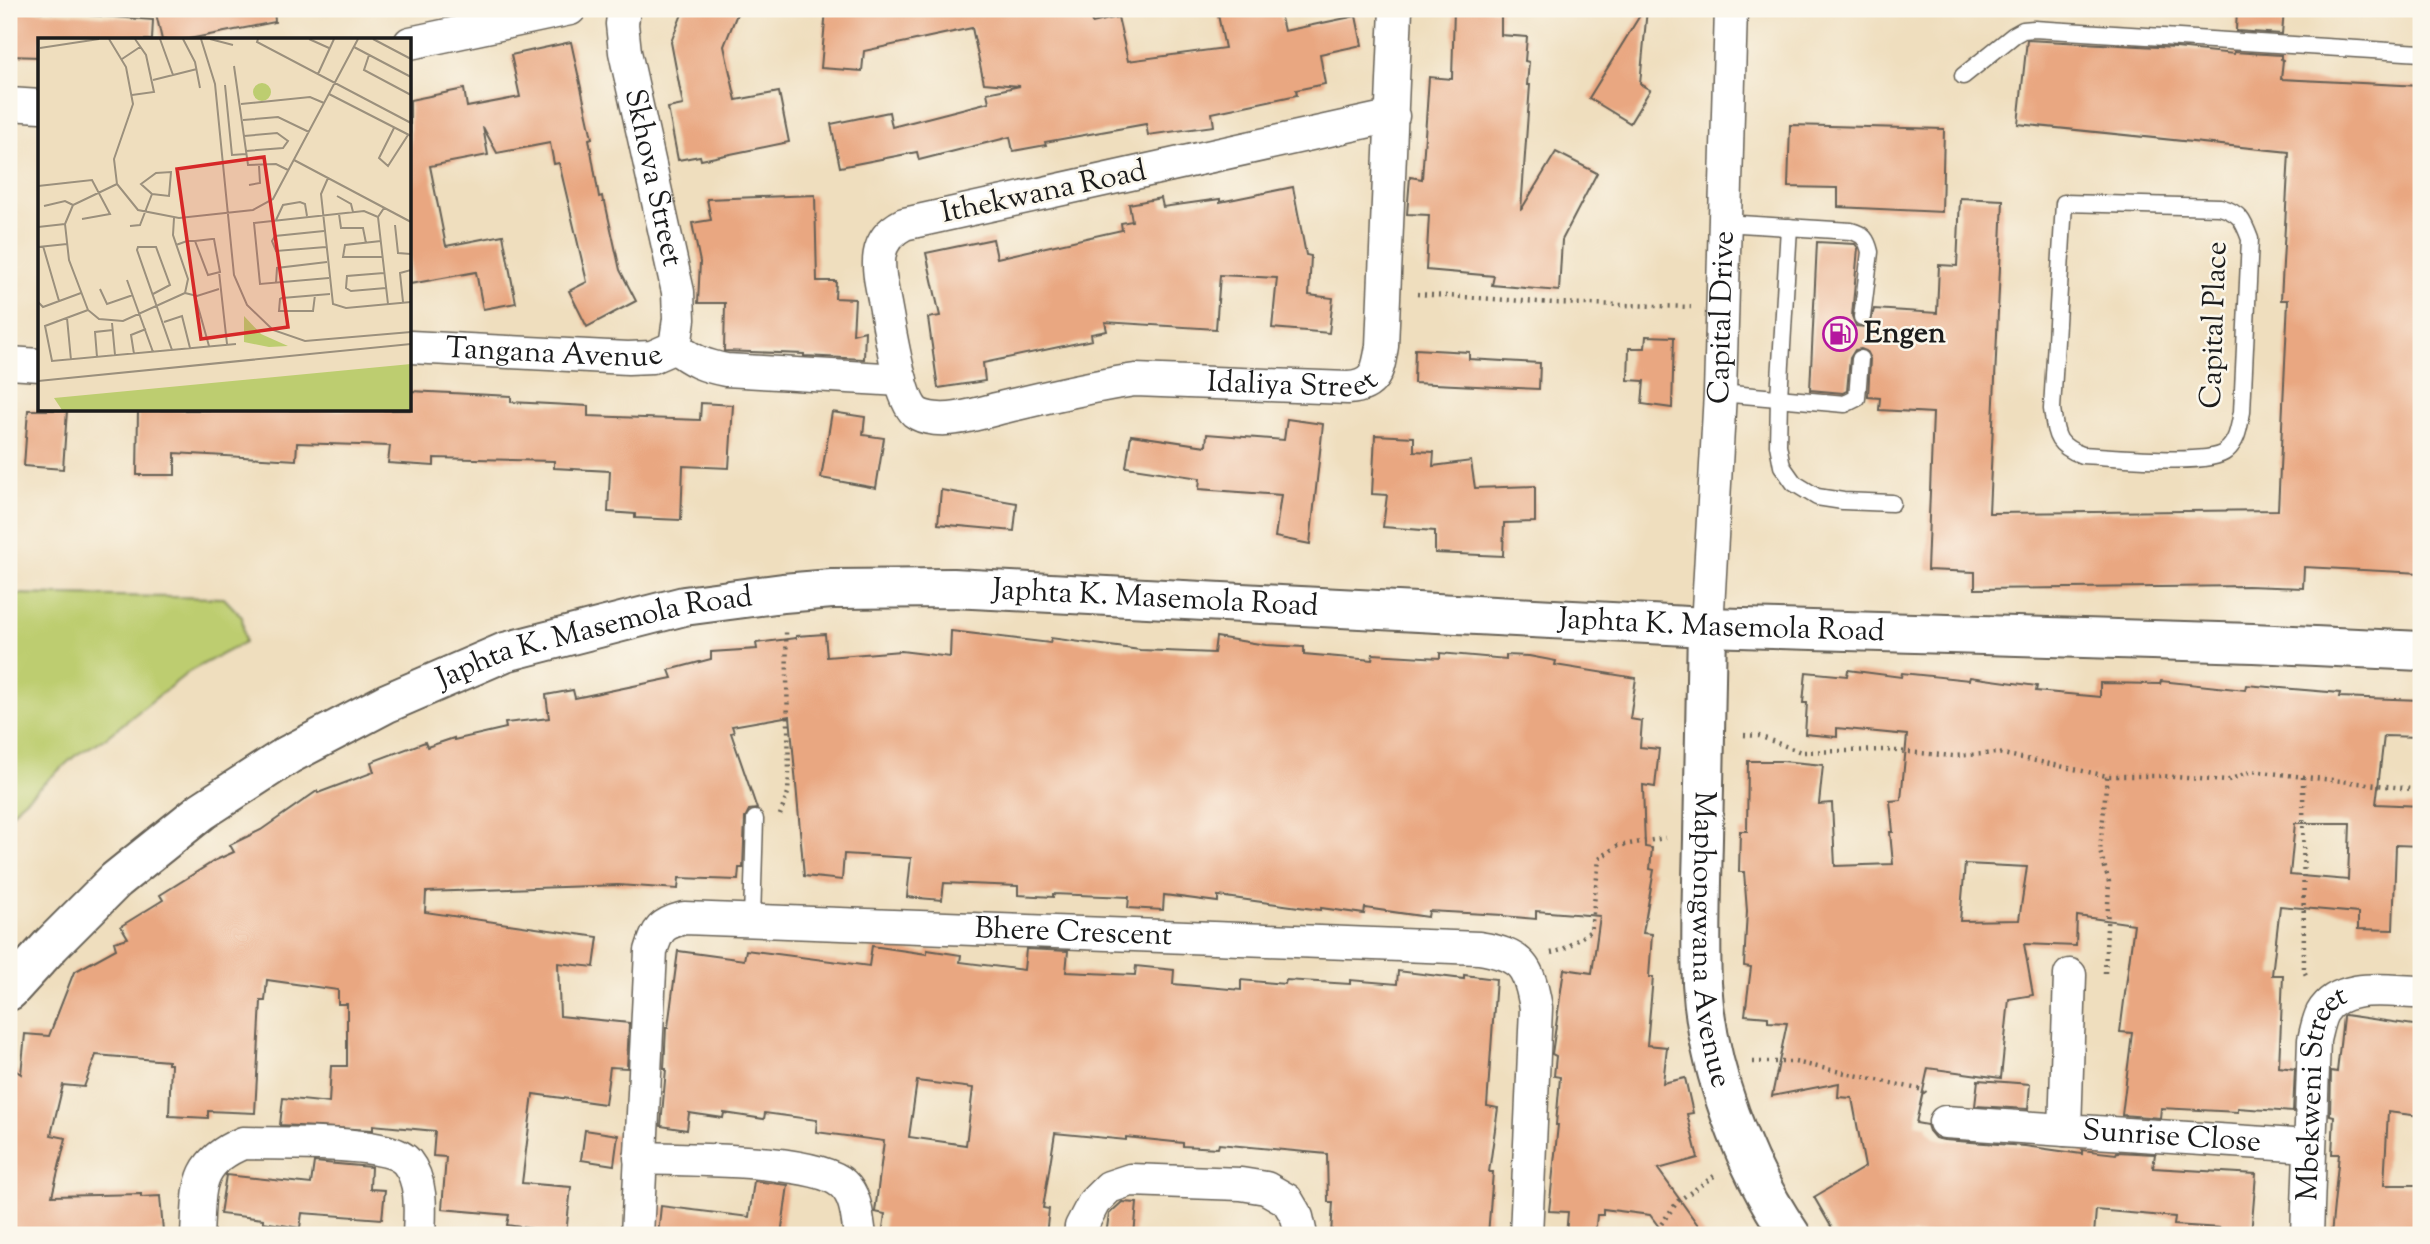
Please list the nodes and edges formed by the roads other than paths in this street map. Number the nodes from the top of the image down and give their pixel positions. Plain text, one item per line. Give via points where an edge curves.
1 (570, 9) edge
2 (624, 9) edge
3 (1396, 9) edge
4 (1731, 9) edge
5 (411, 44) edge
6 (2421, 53) edge
7 (1963, 76) dead end
8 (9, 104) edge
9 (38, 106) edge
10 (1393, 117) junction
11 (2064, 204) joint
12 (1724, 223) junction
13 (1789, 227) junction
14 (1862, 317) dead end
15 (411, 347) edge
16 (675, 347) junction
17 (1860, 359) dead end
18 (9, 363) edge
19 (38, 365) edge
20 (901, 380) junction
21 (1720, 393) junction
22 (1779, 398) junction
23 (923, 416) joint
24 (1892, 503) dead end
25 (1707, 627) junction
26 (2421, 651) edge
27 (755, 819) road end
28 (752, 919) junction
29 (2070, 975) road end
30 (9, 991) edge
31 (2421, 992) edge
32 (1945, 1122) road end
33 (2064, 1130) junction
34 (2309, 1146) junction
35 (640, 1158) junction
36 (197, 1235) edge
37 (419, 1235) edge
38 (637, 1235) edge
39 (860, 1235) edge
40 (1080, 1235) edge
41 (1301, 1235) edge
42 (1526, 1235) edge
43 (1791, 1235) edge
44 (2307, 1235) edge

1 - 5 street
2 - 16 street, Skhova Street via 625,52 678,292
3 - 10 street, Idaliya Street
4 - 12 street, Capital Drive
6 - 7 lane via 2034,29 2023,30
8 - 9 street
10 - 20 street, Ithekwana Road via 892,230 878,256
10 - 23 street, Idaliya Street via 1382,346 1379,367 1362,387 1135,380 957,418
11 - 11 lane, Capital Place via 2220,207 2235,211 2244,224 2250,239 2242,412 2237,438 2225,453 2204,460 2082,455 2066,449 2056,433 2052,409
12 - 13 lane
12 - 21 street, Capital Drive
13 - 14 lane via 1851,231 1867,241 1870,252
13 - 22 lane
15 - 16 street, Tangana Avenue via 628,358 652,356
16 - 20 street, Tangana Avenue via 706,367 726,370
17 - 22 lane via 1853,402
18 - 19 street
20 - 23 street, Ithekwana Road via 909,403
21 - 22 lane
21 - 25 street, Capital Drive
22 - 24 lane via 1778,444 1782,466 1794,483 1817,497
25 - 26 main road, Japhta K. Masemola Road
25 - 30 main road, Japhta K. Masemola Road via 953,588 832,589 684,606 517,649 387,703 288,755 202,811 116,880
25 - 43 main road, Maphongwana Avenue via 1702,985 1714,1061 1729,1110
27 - 28 lane
28 - 35 street, Bhere Crescent via 684,918 668,922 657,933 651,951
28 - 42 street, Bhere Crescent via 1502,952 1520,962 1531,980 1536,1008
29 - 33 street, Sunrise Close
31 - 34 street, Mbekweni Street via 2360,991 2341,996 2323,1012 2314,1040
32 - 33 street
33 - 34 street, Sunrise Close
34 - 44 street, Mbekweni Street
35 - 38 street, Bhere Crescent
35 - 39 street via 794,1166 826,1173 844,1185 855,1203
36 - 37 street via 200,1188 207,1166 243,1143 390,1151 406,1161 417,1181
40 - 41 street via 1094,1202 1109,1187 1130,1180 1266,1188 1287,1200

